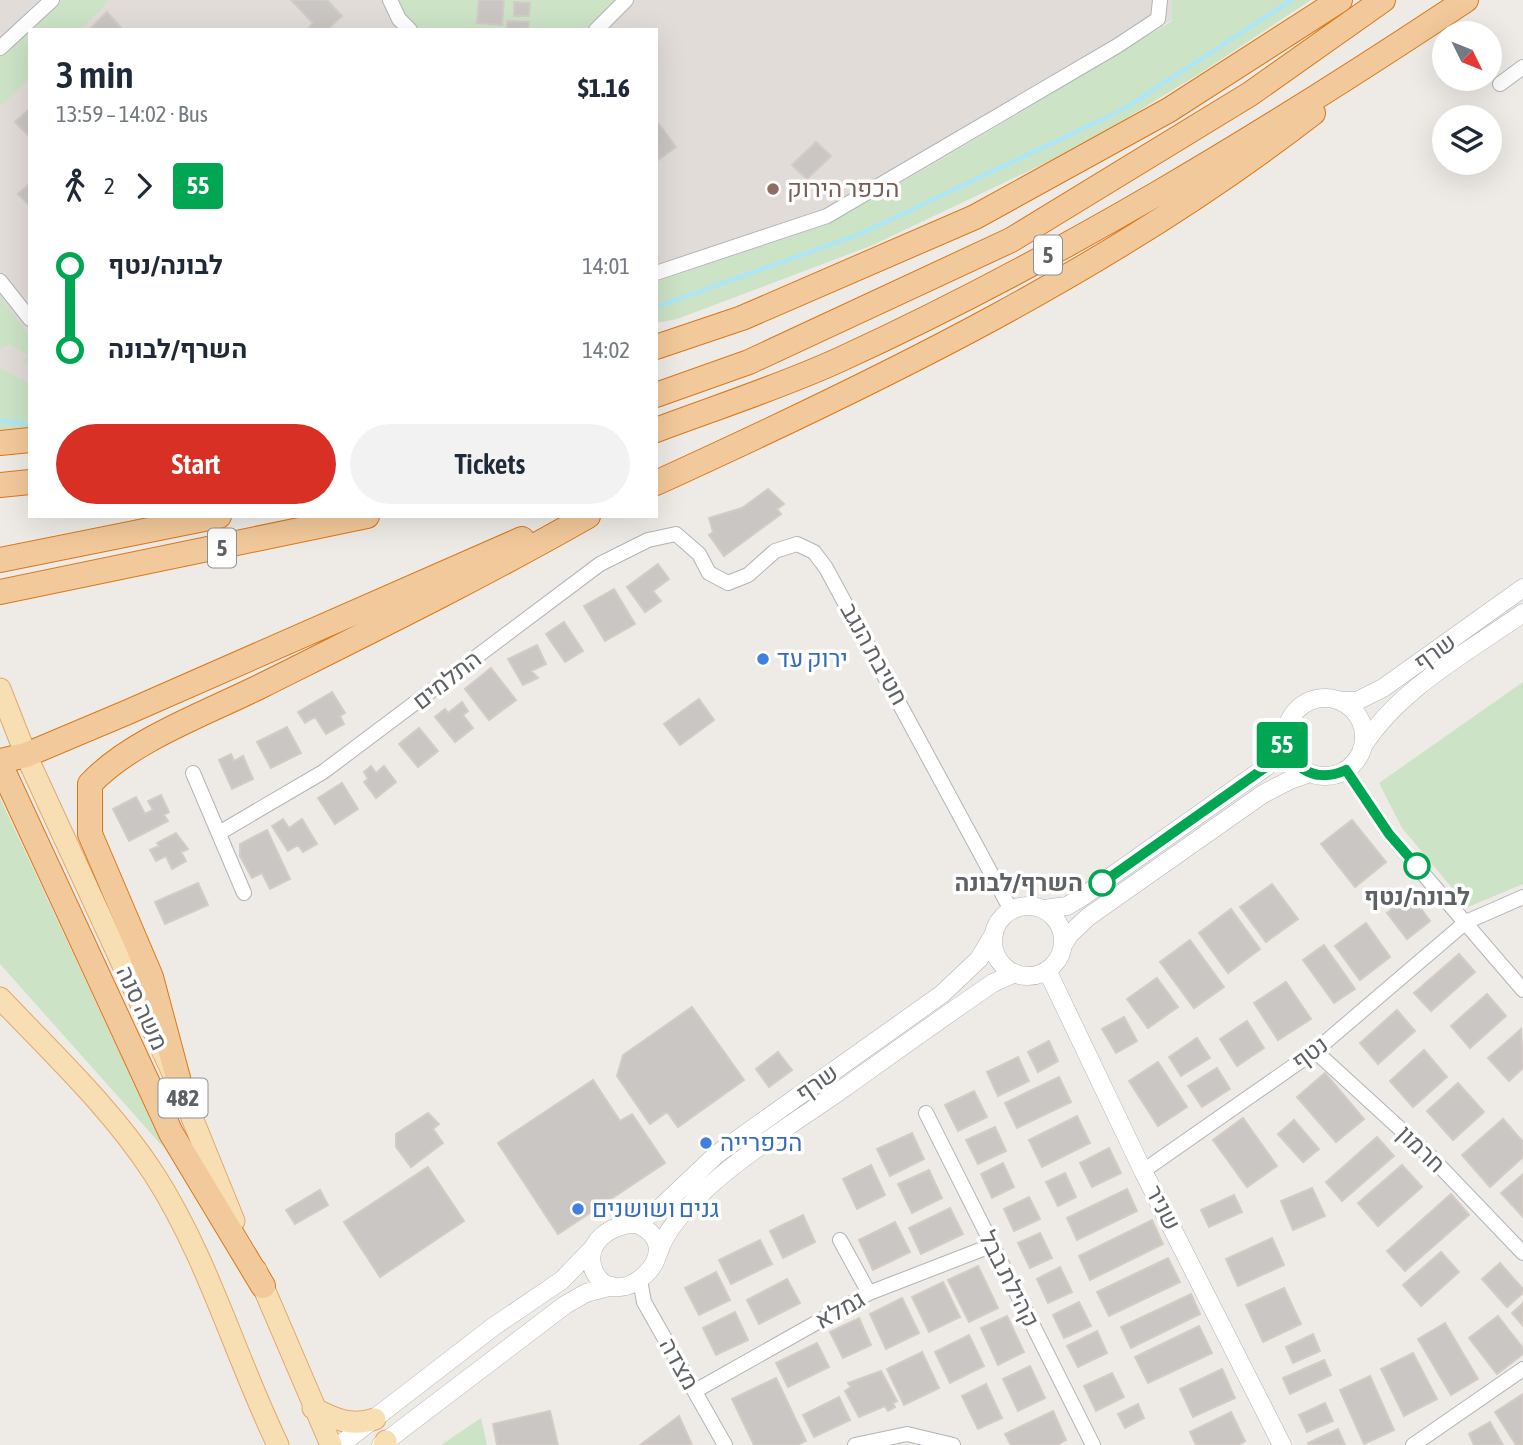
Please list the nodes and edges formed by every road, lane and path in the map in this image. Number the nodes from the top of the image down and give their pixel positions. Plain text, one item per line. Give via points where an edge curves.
1 (52, 0) edge
2 (390, 0) edge
3 (626, 0) edge
4 (1160, 0) edge
5 (1340, 0) edge
6 (1384, 0) edge
7 (1466, 0) edge
8 (408, 28) edge
9 (598, 28) edge
10 (1416, 33) junction
11 (0, 48) edge
12 (1523, 67) edge
13 (1502, 83) edge
14 (658, 272) edge
15 (0, 281) edge
16 (28, 316) edge
17 (658, 346) edge
18 (658, 394) edge
19 (658, 429) edge
20 (28, 440) edge
21 (0, 443) edge
22 (28, 456) edge
23 (0, 459) edge
24 (28, 482) edge
25 (658, 483) edge
26 (0, 485) edge
27 (209, 518) edge
28 (357, 518) edge
29 (577, 518) edge
30 (585, 518) edge
31 (676, 534) joint
32 (0, 560) edge
33 (1523, 588) edge
34 (0, 592) edge
35 (1523, 613) edge
36 (0, 689) edge
37 (1340, 701) junction
38 (1286, 729) junction
39 (1363, 746) junction
40 (26, 755) junction
41 (0, 763) edge
42 (1346, 770) junction
43 (193, 773) dead end
44 (1310, 773) junction
45 (219, 833) junction
46 (244, 893) dead end
47 (1523, 897) edge
48 (1044, 909) junction
49 (1012, 910) junction
50 (1466, 922) junction
51 (994, 934) junction
52 (1063, 945) junction
53 (1046, 970) junction
54 (1015, 973) junction
55 (1523, 990) edge
56 (0, 998) edge
57 (1315, 1051) junction
58 (182, 1093) junction
59 (926, 1113) dead end
60 (1143, 1171) junction
61 (632, 1224) junction
62 (841, 1240) dead end
63 (993, 1245) junction
64 (594, 1247) junction
65 (1523, 1253) edge
66 (658, 1254) junction
67 (640, 1280) junction
68 (263, 1286) junction
69 (611, 1286) junction
70 (869, 1293) junction
71 (1523, 1368) edge
72 (695, 1391) junction
73 (313, 1408) junction
74 (265, 1417) junction
75 (375, 1419) junction
76 (384, 1444) edge
77 (268, 1445) edge
78 (278, 1445) edge
79 (331, 1445) edge
80 (340, 1445) edge
81 (725, 1445) edge
82 (855, 1445) edge
83 (953, 1445) edge
84 (1093, 1445) edge
85 (1282, 1445) edge
86 (1413, 1445) edge

1 - 11 street
2 - 8 street
3 - 9 street
4 - 14 street via 1158,19 1117,46 839,209 805,225
5 - 17 highway via 1169,110 975,217 742,318
6 - 18 highway, 5 via 1250,94 1011,240 749,362
7 - 10 highway, 5
10 - 19 highway, 5 via 1061,249 837,361
10 - 25 highway via 1242,168 1113,248 967,333
12 - 13 street
15 - 16 street
20 - 21 highway
22 - 23 highway
24 - 26 highway
27 - 32 highway, 5
28 - 34 highway, 5
29 - 40 highway
30 - 58 highway via 496,569 162,735 104,769 90,784 90,834 151,977
31 - 45 street, התלמים via 648,540 600,564 323,772
31 - 49 street, חטיבת הנגב via 699,554 709,573 728,583 748,575 775,551 797,544 814,552 827,568
33 - 37 street, שרף via 1383,688 1357,701
35 - 39 street, שרף via 1402,700
36 - 40 main road, משה סנה / 482
37 - 38 street via 1318,698 1307,702
37 - 39 street via 1362,724
38 - 44 street via 1294,762
38 - 48 street via 1279,752 1266,767 1082,897 1063,908
39 - 42 street
40 - 41 highway
40 - 58 main road, משה סנה / 482
41 - 68 highway via 171,1133
42 - 44 street via 1324,777
42 - 50 street via 1389,834
43 - 45 street
44 - 52 street via 1263,794 1088,917
45 - 46 street
47 - 50 street, נטף
48 - 49 street
48 - 52 street via 1060,925
49 - 51 street
50 - 55 street
50 - 57 street, נטף
51 - 54 street via 997,956
51 - 61 street, שרף via 979,960 942,994 717,1154 658,1210
52 - 53 street via 1055,964
53 - 54 street via 1037,975
53 - 60 street, שניר
54 - 66 street, שרף via 983,989 730,1169 687,1209
56 - 74 main road, 482 via 118,1124 155,1175 192,1241
57 - 60 street, נטף
57 - 65 street, חרמון via 1432,1158
58 - 68 main road, משה סנה / 482
59 - 63 street, קהילת בבל
60 - 85 street, שניר
61 - 64 street via 611,1228
61 - 66 street via 649,1232
62 - 70 street
63 - 70 street, גמלא
63 - 84 street, קהילת בבל
64 - 69 street via 592,1266
64 - 75 street via 562,1280
66 - 67 street
67 - 69 street
67 - 72 street, מצדה via 644,1302
68 - 73 main road, משה סנה / 482
69 - 76 street via 565,1305
70 - 72 street, גמלא
71 - 86 street
72 - 81 street, מצדה
73 - 75 main road via 341,1422 360,1424
73 - 79 main road, משה סנה / 482
74 - 77 main road
74 - 78 main road, 482
75 - 80 street
82 - 83 street via 908,1434

